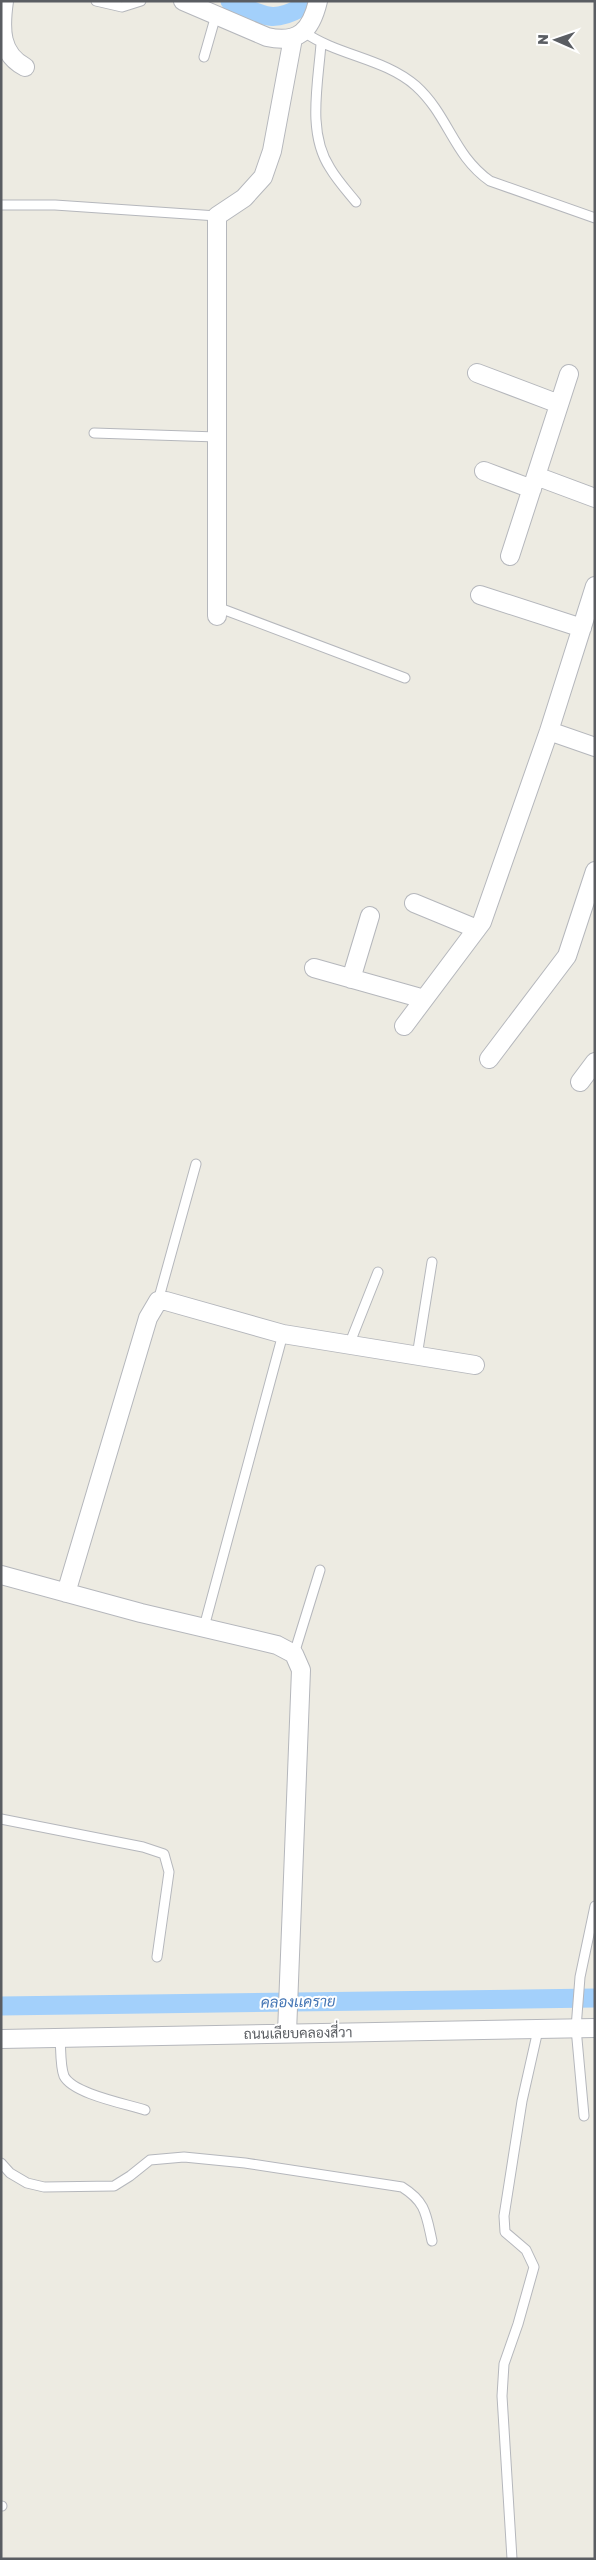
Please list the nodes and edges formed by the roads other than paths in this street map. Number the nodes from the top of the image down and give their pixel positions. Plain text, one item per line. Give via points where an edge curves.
1 (4, 1) edge
2 (96, 1) edge
3 (141, 1) edge
4 (183, 1) edge
5 (318, 1) edge
6 (216, 15) junction
7 (298, 35) junction
8 (321, 44) junction
9 (204, 57) dead end
10 (25, 67) dead end
11 (356, 202) dead end
12 (1, 205) edge
13 (217, 216) junction
14 (595, 218) edge
15 (477, 373) dead end
16 (569, 374) dead end
17 (559, 404) junction
18 (94, 433) dead end
19 (217, 437) junction
20 (484, 471) dead end
21 (534, 483) junction
22 (595, 498) edge
23 (510, 556) dead end
24 (595, 586) edge
25 (480, 595) dead end
26 (217, 612) joint
27 (582, 628) junction
28 (405, 678) dead end
29 (549, 731) junction
30 (595, 747) edge
31 (595, 871) edge
32 (414, 903) dead end
33 (370, 916) dead end
34 (477, 928) junction
35 (314, 968) dead end
36 (352, 979) junction
37 (424, 999) junction
38 (404, 1026) dead end
39 (488, 1059) dead end
40 (595, 1062) edge
41 (580, 1082) dead end
42 (196, 1164) dead end
43 (432, 1262) dead end
44 (378, 1272) dead end
45 (158, 1301) junction
46 (283, 1334) junction
47 (349, 1345) junction
48 (417, 1356) junction
49 (475, 1365) dead end
50 (320, 1570) dead end
51 (1, 1575) edge
52 (66, 1594) junction
53 (204, 1626) junction
54 (294, 1654) junction
55 (1, 1819) edge
56 (595, 1906) edge
57 (592, 1937) edge
58 (157, 1957) dead end
59 (576, 2028) junction
60 (595, 2028) edge
61 (538, 2030) junction
62 (287, 2032) junction
63 (60, 2037) junction
64 (1, 2039) edge
65 (145, 2110) dead end
66 (584, 2116) dead end
67 (1, 2163) edge
68 (432, 2240) dead end
69 (512, 2559) edge

1 - 10 street via 2,32 5,52 12,61
2 - 3 lane via 122,7
4 - 6 street
5 - 7 street via 312,21
6 - 7 street via 267,38 282,40
6 - 9 lane
7 - 8 lane
7 - 13 street via 272,151 263,177 244,198
8 - 11 lane via 316,112 319,143 329,167
8 - 14 lane via 371,61 416,86 442,116 463,157 490,181
12 - 13 lane via 56,205
13 - 19 street
15 - 17 street
16 - 17 street
17 - 21 street
18 - 19 lane
19 - 26 street
20 - 21 street
21 - 22 street
21 - 23 street
24 - 27 street
25 - 27 street
26 - 28 lane
27 - 29 street
29 - 30 street
29 - 34 street via 482,922
31 - 39 street via 567,956
32 - 34 street
33 - 36 street
34 - 37 street
35 - 36 street
36 - 37 street
37 - 38 street
40 - 41 street
42 - 45 lane
43 - 48 lane
44 - 47 lane
45 - 46 street
45 - 52 street via 148,1318
46 - 47 street
46 - 53 lane
47 - 48 street
48 - 49 street
50 - 54 lane
51 - 52 street
52 - 53 street
53 - 54 street via 277,1645
54 - 62 street via 301,1670
55 - 58 lane via 164,1854 170,1872
56 - 57 lane
57 - 59 lane via 580,1977
59 - 60 street, ถนนเลียบคลองสี่วา
59 - 61 street, ถนนเลียบคลองสี่วา
59 - 66 lane
61 - 62 street, ถนนเลียบคลองสี่วา
61 - 69 lane via 522,2101 504,2216 506,2232 526,2250 534,2267 504,2364 502,2396
62 - 63 street, ถนนเลียบคลองสี่วา
63 - 64 street, ถนนเลียบคลองสี่วา
63 - 65 lane via 64,2076 72,2085
67 - 68 lane via 27,2183 44,2187 114,2186 150,2160 184,2157 402,2187 418,2197 426,2211

